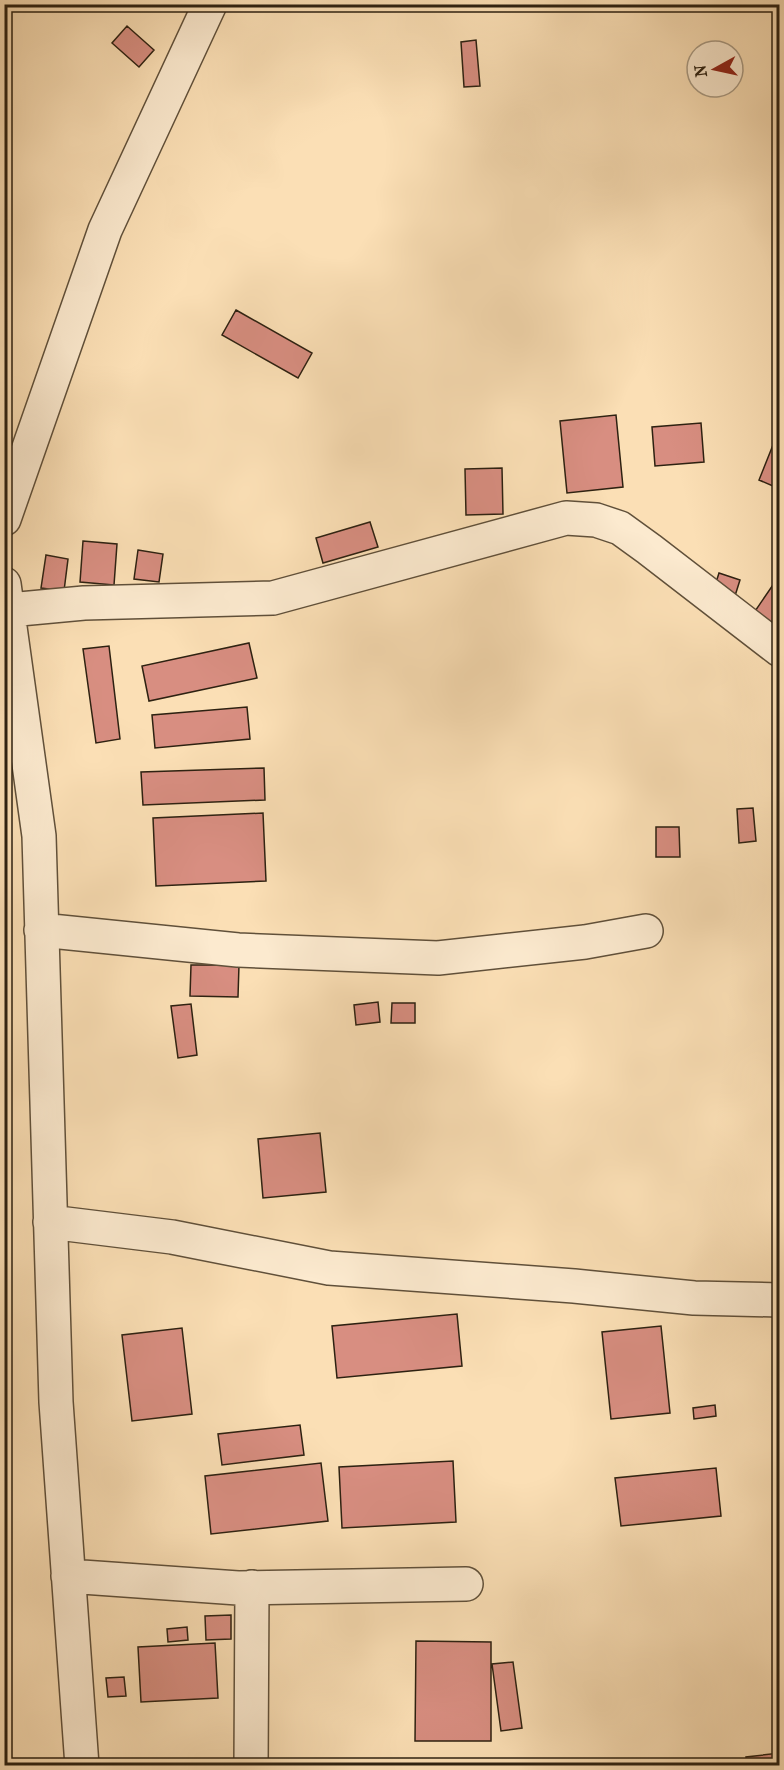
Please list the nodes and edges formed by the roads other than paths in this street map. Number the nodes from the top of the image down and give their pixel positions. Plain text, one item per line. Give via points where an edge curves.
1 (210, 4) edge
2 (4, 519) edge
3 (7, 597) edge
4 (780, 650) edge
5 (41, 930) junction
6 (646, 931) dead end
7 (50, 1222) junction
8 (778, 1302) edge
9 (69, 1576) junction
10 (466, 1584) dead end
11 (252, 1587) junction
12 (81, 1766) edge
13 (251, 1766) edge

1 - 2 street via 105,230
3 - 4 street via 84,603 273,598 566,518 596,520 620,528
3 - 5 street via 39,836
5 - 6 street via 238,950 438,958 585,942
5 - 7 street
7 - 8 street via 172,1237 329,1268
7 - 9 street via 56,1401
9 - 11 street
9 - 12 street
10 - 11 street
11 - 13 street

